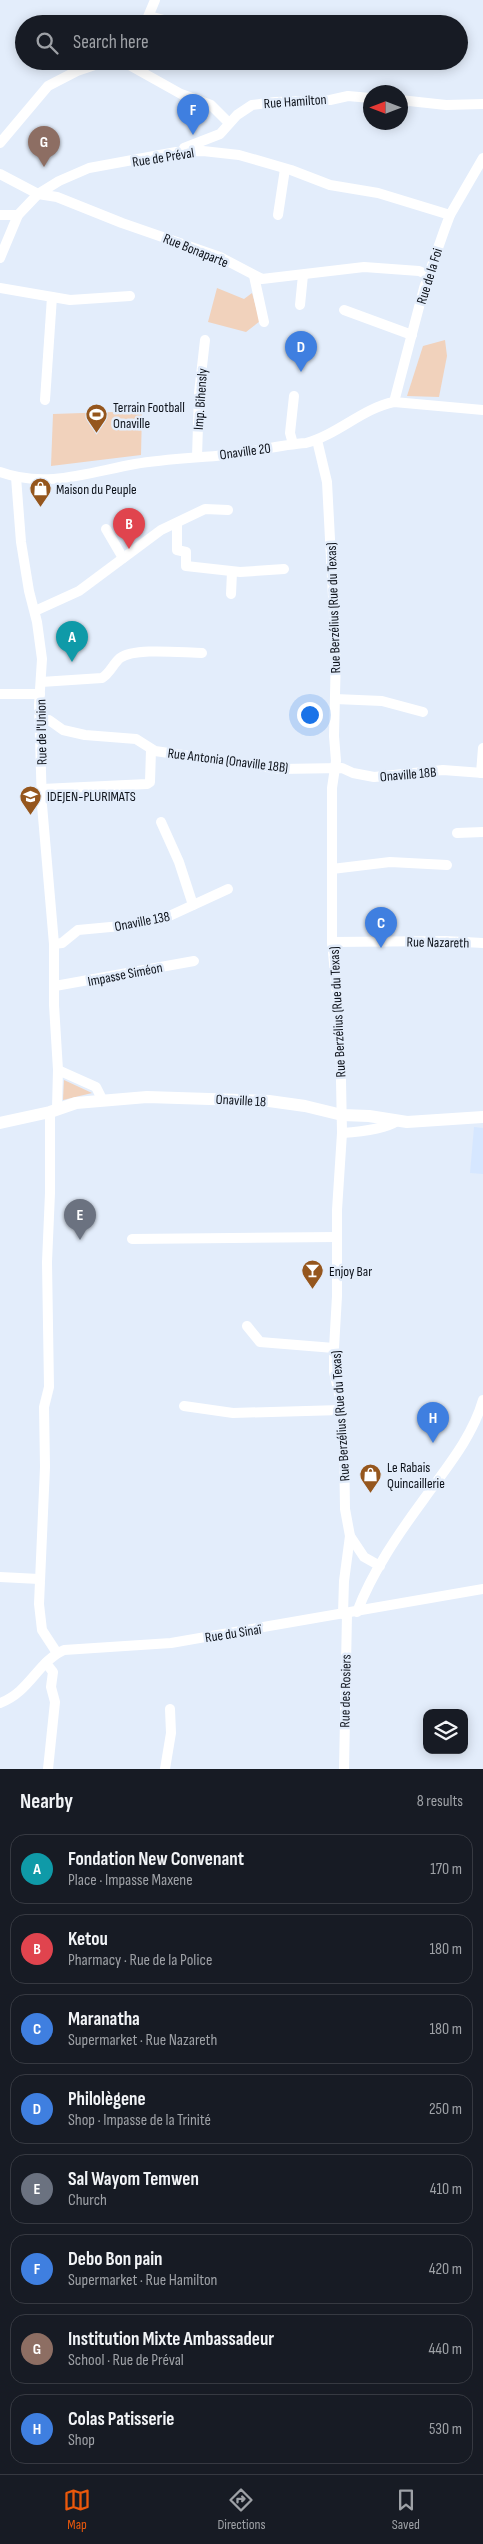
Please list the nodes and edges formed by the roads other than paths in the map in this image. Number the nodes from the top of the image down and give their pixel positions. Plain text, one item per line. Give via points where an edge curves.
1 (155, 0) edge
2 (149, 15) edge
3 (80, 70) edge
4 (138, 70) edge
5 (363, 97) edge
6 (408, 101) edge
7 (483, 104) edge
8 (229, 123) junction
9 (216, 137) junction
10 (0, 142) edge
11 (176, 152) junction
12 (218, 152) junction
13 (483, 158) edge
14 (285, 169) junction
15 (0, 174) edge
16 (38, 194) junction
17 (0, 215) edge
18 (18, 215) junction
19 (278, 215) dead end
20 (450, 215) junction
21 (0, 258) edge
22 (428, 275) junction
23 (254, 276) junction
24 (303, 276) junction
25 (0, 288) edge
26 (130, 296) dead end
27 (52, 297) junction
28 (300, 305) dead end
29 (344, 310) dead end
30 (264, 322) dead end
31 (412, 335) junction
32 (205, 340) dead end
33 (294, 396) dead end
34 (45, 400) dead end
35 (394, 402) junction
36 (483, 410) edge
37 (318, 440) junction
38 (292, 444) junction
39 (197, 457) junction
40 (0, 472) edge
41 (16, 477) junction
42 (228, 510) dead end
43 (177, 522) junction
44 (106, 529) dead end
45 (123, 558) junction
46 (284, 569) dead end
47 (232, 572) junction
48 (231, 594) dead end
49 (34, 611) junction
50 (202, 654) dead end
51 (41, 682) junction
52 (0, 694) edge
53 (40, 694) junction
54 (335, 699) junction
55 (423, 712) dead end
56 (40, 720) junction
57 (483, 748) edge
58 (151, 750) junction
59 (335, 768) junction
60 (482, 773) edge
61 (42, 788) junction
62 (161, 822) dead end
63 (483, 832) edge
64 (457, 834) dead end
65 (447, 865) dead end
66 (332, 868) junction
67 (228, 889) dead end
68 (193, 905) junction
69 (332, 942) junction
70 (54, 944) junction
71 (483, 944) edge
72 (194, 962) dead end
73 (55, 986) junction
74 (58, 1070) junction
75 (102, 1099) junction
76 (53, 1110) junction
77 (342, 1116) junction
78 (483, 1117) edge
79 (397, 1121) junction
80 (0, 1123) edge
81 (342, 1133) junction
82 (337, 1237) junction
83 (132, 1239) dead end
84 (247, 1326) dead end
85 (334, 1348) junction
86 (483, 1400) edge
87 (184, 1406) dead end
88 (341, 1410) junction
89 (473, 1428) junction
90 (483, 1432) edge
91 (350, 1536) junction
92 (380, 1566) junction
93 (0, 1577) edge
94 (40, 1579) junction
95 (483, 1590) edge
96 (349, 1613) junction
97 (57, 1653) junction
98 (46, 1663) junction
99 (0, 1703) edge
100 (170, 1709) dead end
101 (48, 1769) edge
102 (166, 1769) edge
103 (344, 1769) edge

1 - 2 street
3 - 10 street via 48,86
4 - 8 street via 181,94 211,106
5 - 8 street, Rue Hamilton via 261,103 245,108
6 - 7 street
8 - 9 street, Rue Hamilton
9 - 11 street
9 - 12 street
11 - 12 street, Rue de Préval
11 - 16 street, Rue de Préval via 89,168
12 - 14 street, Rue de Préval
13 - 20 street, Rue de la Foi
14 - 19 street
14 - 20 street, Rue de Préval via 330,185 378,193
15 - 16 street, Rue Bonaparte
16 - 18 street, Rue de Préval
16 - 23 street, Rue Bonaparte via 57,197 220,257
17 - 18 street
18 - 21 street, Rue de Préval
20 - 22 street, Rue de la Foi
22 - 24 street, Rue Bonaparte via 419,271 364,267
22 - 31 street, Rue de la Foi
23 - 24 street, Rue Bonaparte
23 - 30 street
24 - 28 street
25 - 27 street
26 - 27 street via 70,300
27 - 34 street
29 - 31 street
31 - 35 street, Rue de la Foi
32 - 39 street, Imp. Bihensly
33 - 38 street
35 - 36 street, Onaville 20
35 - 37 street, Onaville 20 via 381,405
37 - 38 street, Onaville 20
37 - 54 street, Rue Berzélius (Rue du Texas) via 327,482 332,544
38 - 39 street, Onaville 20
39 - 41 street, Onaville 20 via 134,464 75,478 30,480
40 - 41 street, Onaville 20
41 - 49 street, Rue de l'Union via 21,542
42 - 43 street via 205,510
43 - 45 street via 160,530
43 - 47 street via 177,550 186,552 186,566
44 - 45 street
45 - 49 street via 79,591
46 - 47 street
47 - 48 street
49 - 51 street, Rue de l'Union via 42,659
50 - 51 street via 147,652 127,655 102,678
51 - 53 street, Rue de l'Union
52 - 53 street
53 - 56 street, Rue de l'Union
54 - 55 street via 382,701
54 - 59 street, Rue Berzélius (Rue du Texas)
56 - 58 street, Rue Antonia (Onaville 18B) via 49,720 63,730 85,735 130,737 144,742
56 - 61 street, Rue de l'Union
57 - 60 street
58 - 59 street, Rue Antonia (Onaville 18B) via 280,769
58 - 61 street via 150,782 147,784
59 - 60 street, Onaville 18B via 374,777 443,770
59 - 66 street, Rue Berzélius (Rue du Texas)
61 - 70 street, Rue de l'Union via 45,862
62 - 68 street
63 - 64 street
65 - 66 street via 390,862
66 - 69 street, Rue Berzélius (Rue du Texas)
67 - 68 street, Onaville 138
68 - 70 street, Onaville 138 via 179,913 149,921 78,930 62,943
69 - 71 street, Rue Nazareth
69 - 77 street, Rue Berzélius (Rue du Texas) via 340,1027
70 - 73 street, Rue de l'Union
72 - 73 street, Impasse Siméon
73 - 74 street, Rue de l'Union
74 - 75 street via 96,1087
74 - 76 street, Rue de l'Union
75 - 76 street, Onaville 18
75 - 77 street, Onaville 18 via 250,1099 305,1106
76 - 80 street, Onaville 18
76 - 94 street, Rue de l'Union via 47,1262 49,1387 44,1407
77 - 79 street, Onaville 18
77 - 81 street, Rue Berzélius (Rue du Texas)
78 - 79 street, Onaville 18
79 - 81 street via 387,1127
81 - 82 street, Rue Berzélius (Rue du Texas)
82 - 83 street
82 - 85 street, Rue Berzélius (Rue du Texas)
84 - 85 street via 260,1342
85 - 88 street, Rue Berzélius (Rue du Texas) via 334,1372
86 - 89 street
87 - 88 street via 233,1413
88 - 91 street, Rue Berzélius (Rue du Texas) via 345,1509
89 - 90 street
89 - 92 street
91 - 92 street via 364,1557
91 - 96 street, Rue Berzélius (Rue du Texas) via 344,1581
92 - 96 street
93 - 94 street
94 - 97 street, Rue de l'Union via 38,1604 42,1630
95 - 96 street, Rue du Sinaï
96 - 97 street, Rue du Sinaï via 171,1642 76,1648
96 - 103 street, Rue des Rosiers
97 - 98 street, Rue du Sinaï
98 - 99 street, Rue du Sinaï via 28,1685
98 - 101 street via 53,1672 51,1687 55,1702
100 - 102 street

